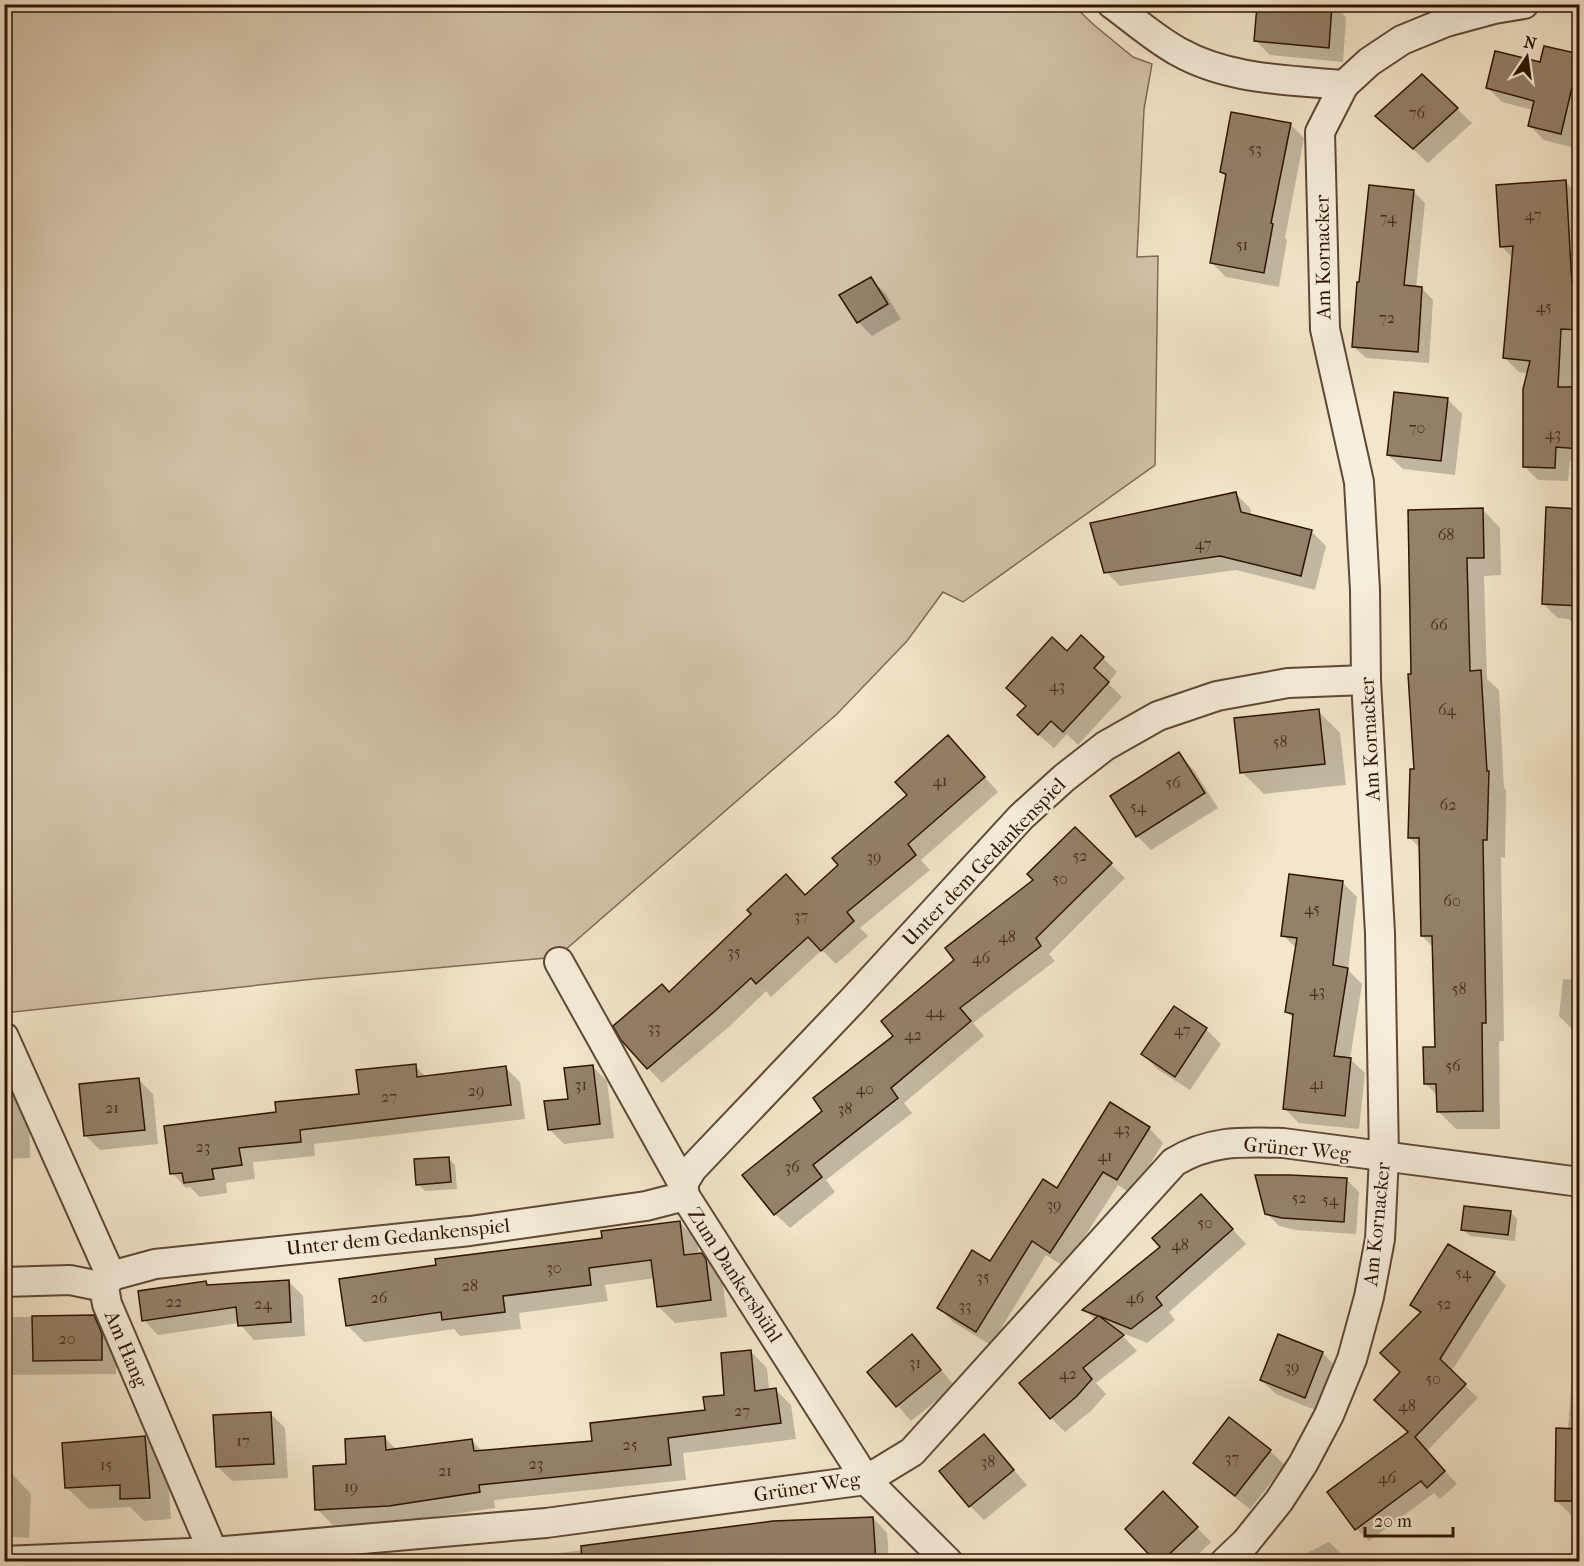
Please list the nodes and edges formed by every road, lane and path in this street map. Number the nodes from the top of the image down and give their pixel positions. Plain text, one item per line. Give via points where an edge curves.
1 (1112, 4) edge
2 (1524, 4) edge
3 (1344, 85) junction
4 (1366, 680) junction
5 (559, 962) dead end
6 (4, 1037) edge
7 (1384, 1157) junction
8 (1580, 1182) edge
9 (684, 1190) junction
10 (4, 1281) edge
11 (108, 1282) junction
12 (866, 1480) junction
13 (216, 1557) edge
14 (4, 1561) edge
15 (948, 1562) edge
16 (1225, 1562) edge

1 - 3 street via 1179,52 1211,66 1254,77
2 - 3 street, Am Kornacker via 1446,22 1402,40
3 - 4 street, Am Kornacker via 1320,132 1325,329 1359,482
4 - 7 street, Am Kornacker via 1380,933
4 - 9 street, Unter dem Gedankenspiel via 1288,683 1217,696 1158,716 1105,746 1021,818 692,1169
5 - 9 street, Zum Dankersbühl
6 - 11 street, Am Hang
7 - 8 street, Grüner Weg
7 - 12 street, Grüner Weg via 1283,1143 1245,1142 1193,1151 1174,1162 912,1452
7 - 16 street, Am Kornacker via 1380,1239 1352,1359 1303,1464 1279,1501
9 - 11 street, Unter dem Gedankenspiel via 646,1206 470,1231 155,1264
9 - 12 street, Zum Dankersbühl
10 - 11 street, Unter dem Gedankenspiel
11 - 13 street, Am Hang via 107,1304
12 - 13 street, Grüner Weg via 546,1523
12 - 15 street, Zum Dankersbühl
13 - 14 street, Grüner Weg

